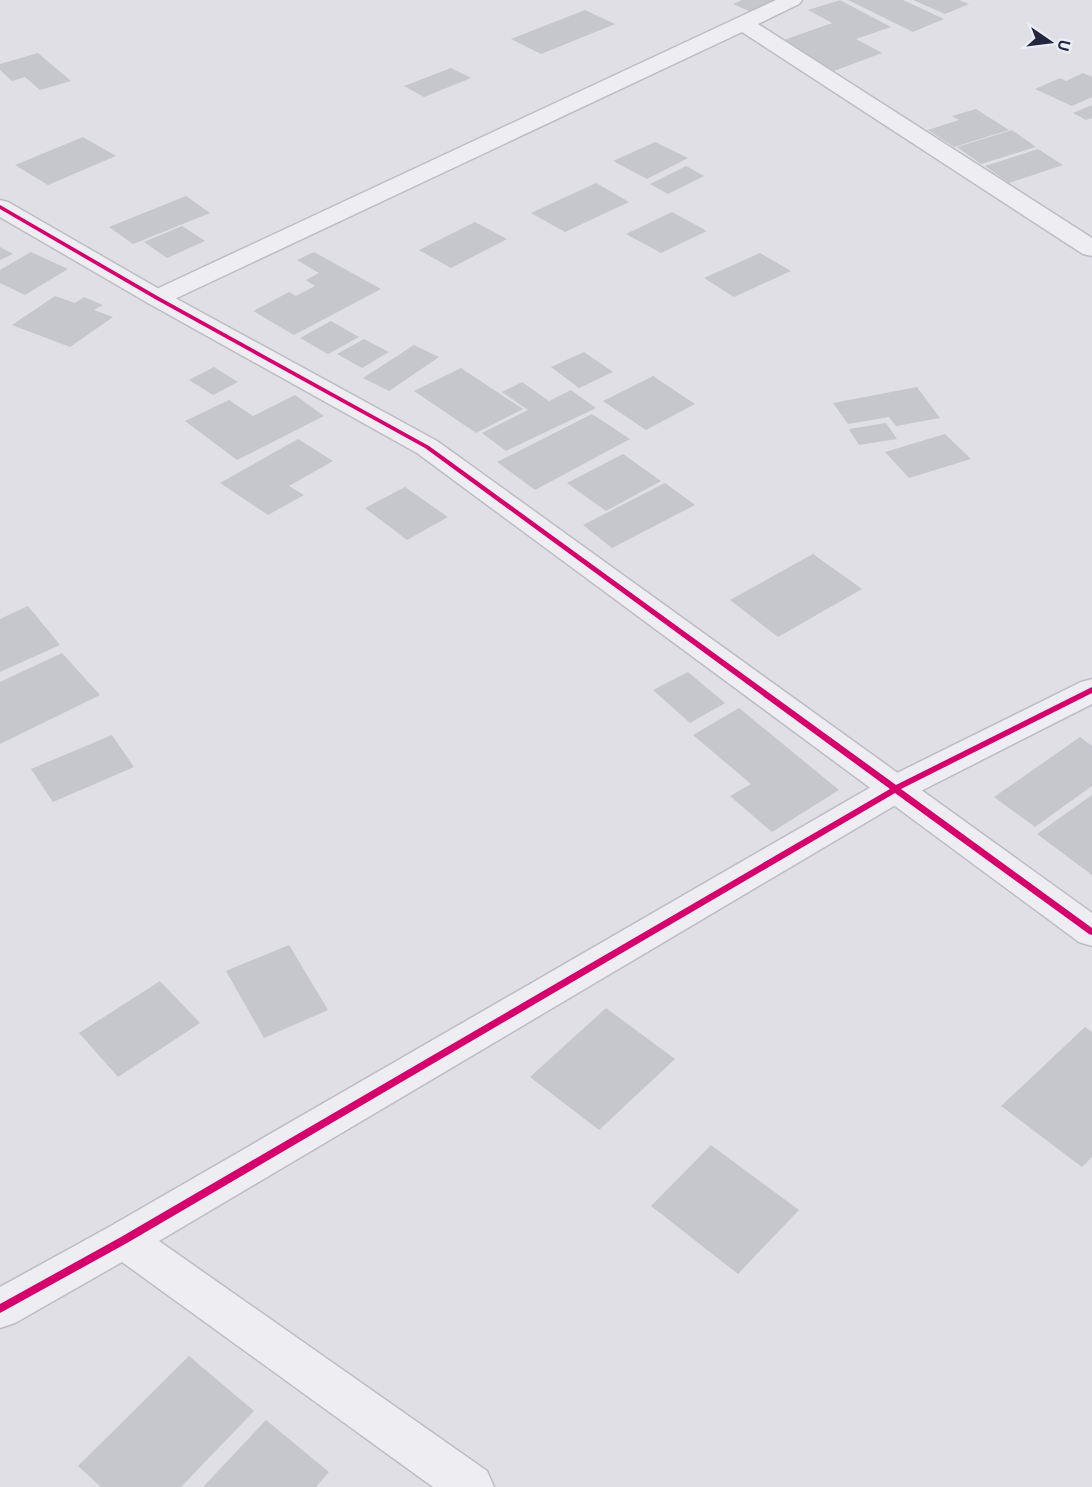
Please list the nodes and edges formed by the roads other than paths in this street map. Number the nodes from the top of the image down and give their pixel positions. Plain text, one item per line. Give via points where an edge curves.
1 (792, 0) edge
2 (741, 22) junction
3 (0, 207) edge
4 (1092, 249) edge
5 (157, 298) junction
6 (1092, 690) edge
7 (897, 788) junction
8 (1092, 932) edge
9 (124, 1240) junction
10 (0, 1309) edge
11 (471, 1487) edge

1 - 2 street
2 - 4 street
2 - 5 street
3 - 5 street
5 - 7 street via 427,447
6 - 7 street
7 - 8 street
7 - 9 street
9 - 10 street
9 - 11 street

